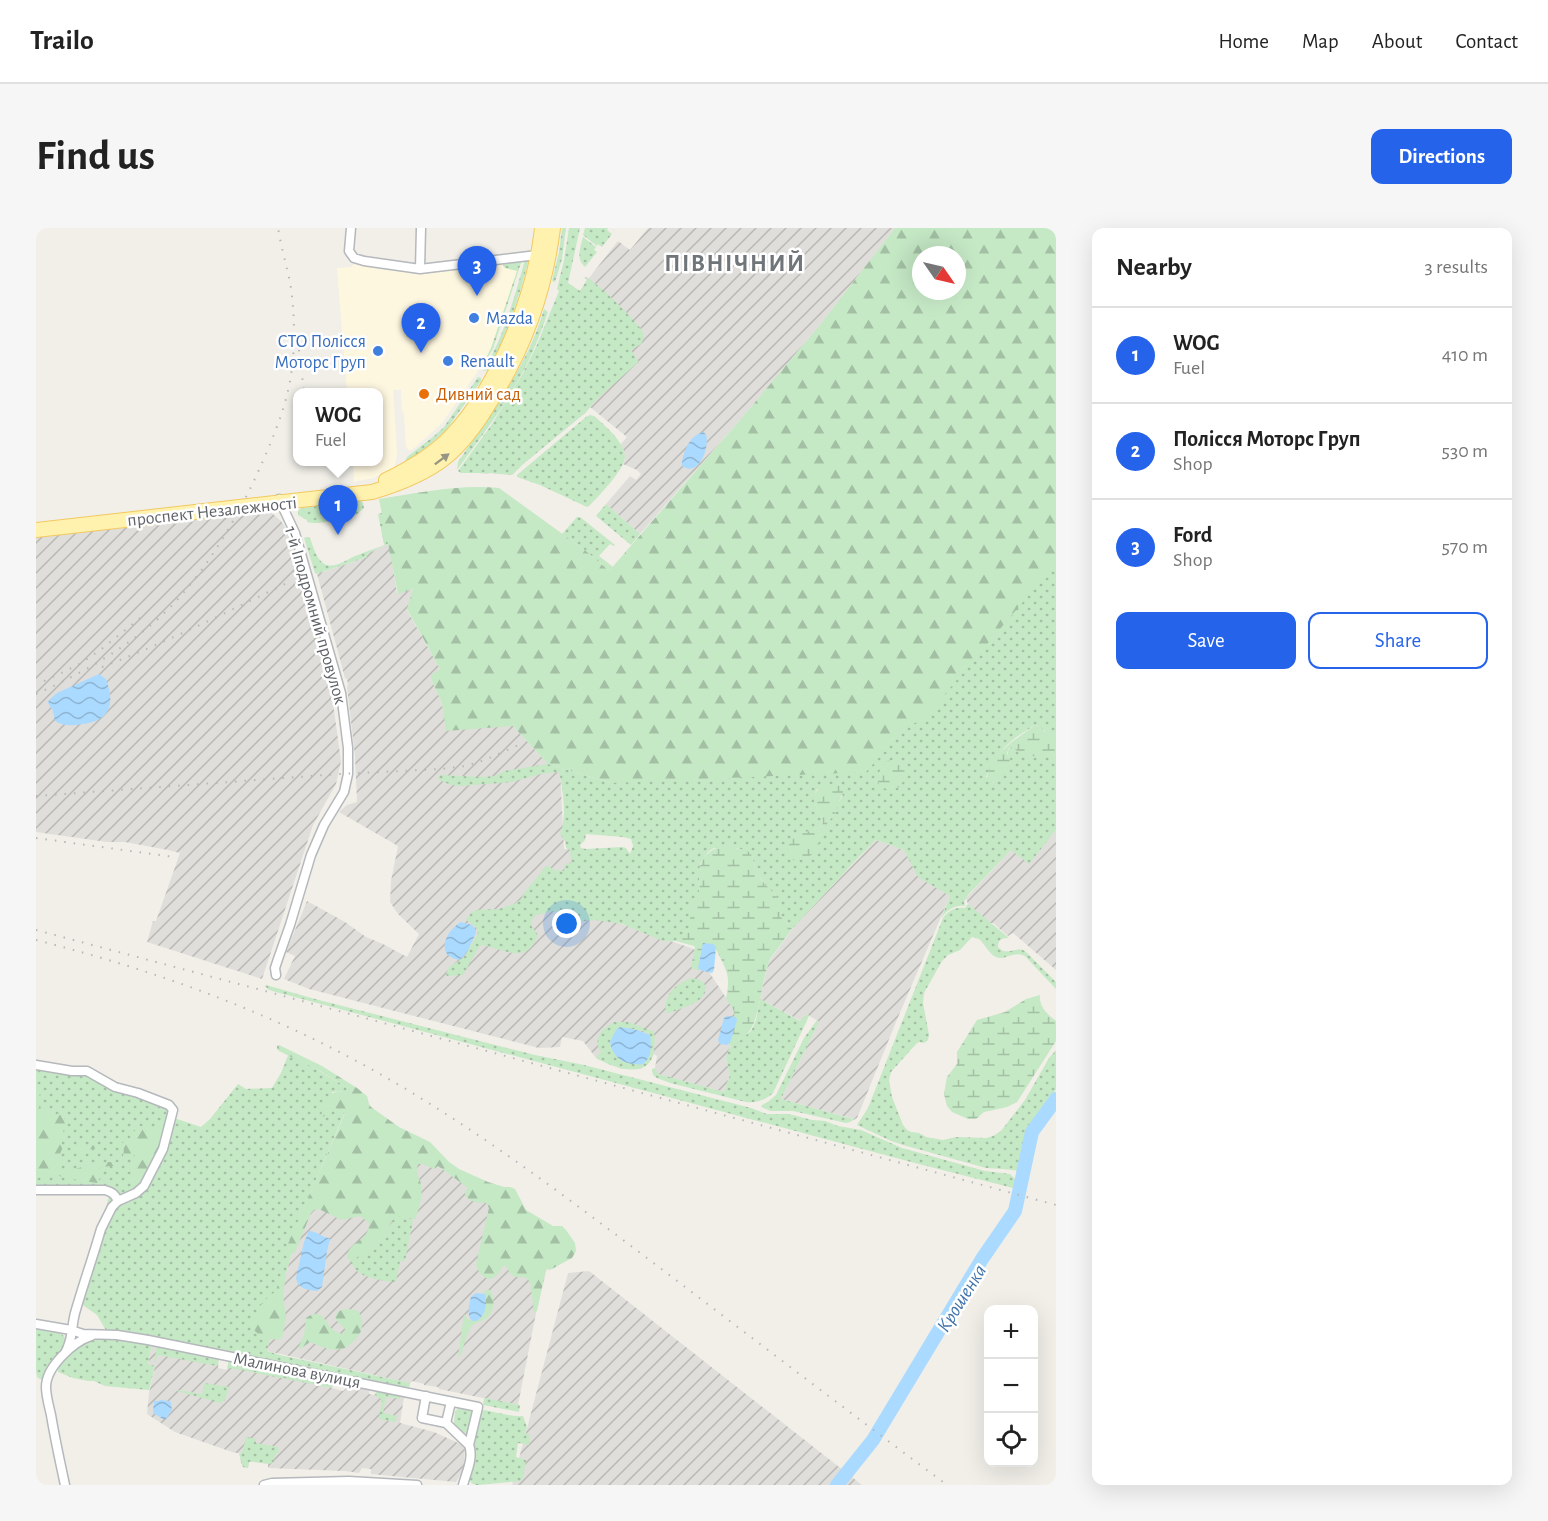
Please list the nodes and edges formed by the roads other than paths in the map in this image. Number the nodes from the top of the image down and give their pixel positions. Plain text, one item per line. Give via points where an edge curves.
1 (351, 228) edge
2 (421, 228) edge
3 (542, 228) edge
4 (553, 228) edge
5 (537, 255) junction
6 (420, 269) junction
7 (279, 500) junction
8 (36, 522) edge
9 (36, 530) edge
10 (276, 975) dead end
11 (36, 1065) edge
12 (36, 1190) edge
13 (118, 1201) junction
14 (36, 1324) edge
15 (71, 1330) junction
16 (94, 1335) junction
17 (65, 1353) junction
18 (426, 1396) junction
19 (451, 1402) junction
20 (446, 1423) junction
21 (469, 1445) junction
22 (64, 1485) edge
23 (264, 1485) edge
24 (417, 1485) edge
25 (463, 1485) edge

1 - 6 street via 349,251 354,258
2 - 6 street
3 - 5 main road, проспект Незалежності
7 -> 4 main road, проспект Незалежності via 372,492 391,487 447,456 469,433 512,366 542,283
5 - 6 street
5 - 7 main road, проспект Незалежності via 505,354 472,410 442,445 386,480
7 - 8 main road, проспект Незалежності via 246,498
7 - 9 main road, проспект Незалежності
7 - 10 street, 1-й Іподромний провулок via 299,544 341,693 348,774 344,792 311,855
11 - 13 street via 87,1071 115,1087 169,1105 173,1110 163,1149 144,1186
12 - 13 street via 105,1190
13 - 15 street via 101,1229
14 - 15 street, Малинова вулиця
15 - 16 street, Малинова вулиця
15 - 17 street via 71,1342
16 - 17 street
16 - 18 street, Малинова вулиця via 148,1340
17 - 22 street via 46,1387
18 - 19 street, Малинова вулиця
18 - 20 street via 422,1418
19 - 20 street
19 - 21 street, Малинова вулиця via 478,1407
20 - 21 street
21 - 25 street, Малинова вулиця via 471,1454
23 - 24 street via 349,1481

